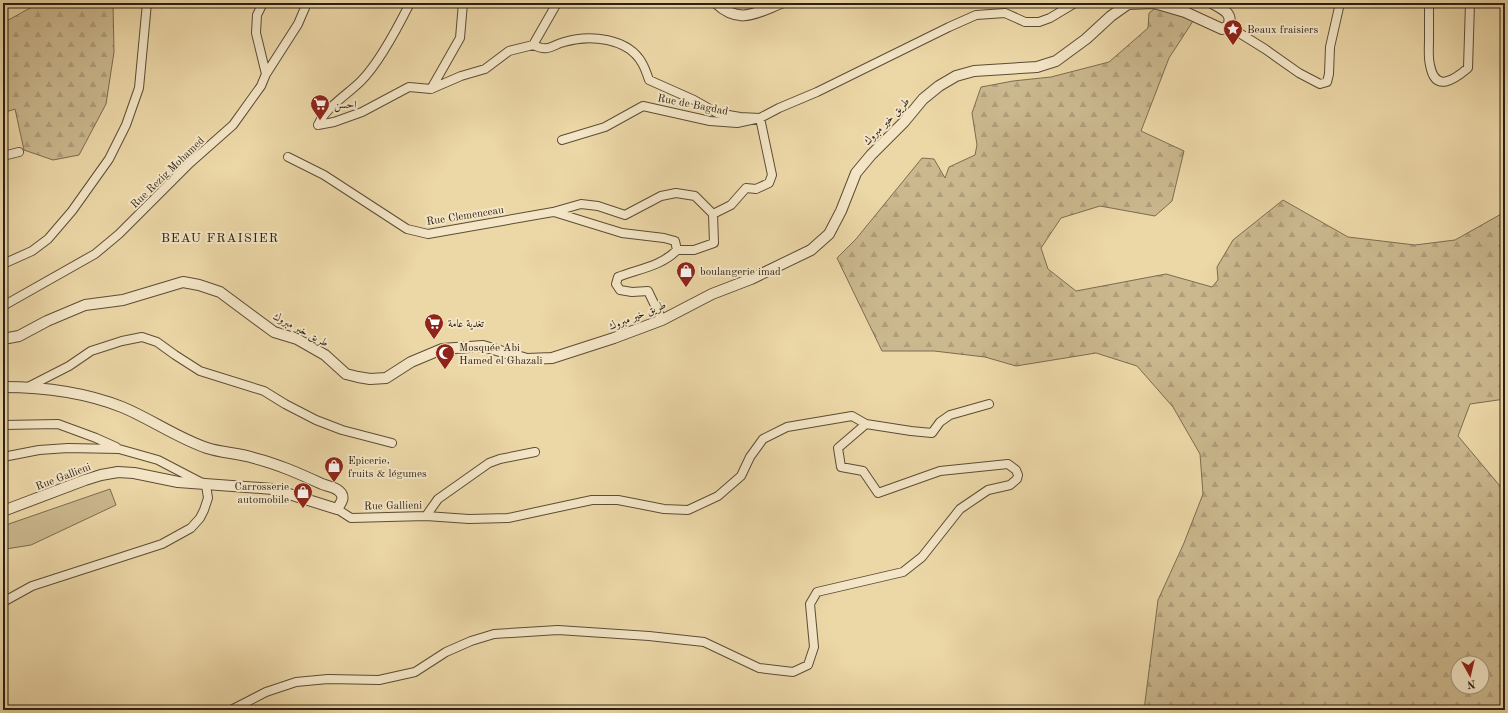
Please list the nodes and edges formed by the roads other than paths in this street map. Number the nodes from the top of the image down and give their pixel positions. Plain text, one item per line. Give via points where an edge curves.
1 (148, 3) edge
2 (263, 3) edge
3 (308, 3) edge
4 (410, 3) edge
5 (463, 3) edge
6 (557, 3) edge
7 (716, 3) edge
8 (781, 3) edge
9 (1075, 3) edge
10 (1212, 3) edge
11 (1340, 3) edge
12 (1430, 3) edge
13 (1470, 3) edge
14 (1228, 26) junction
15 (533, 45) junction
16 (266, 74) junction
17 (431, 89) junction
18 (760, 118) junction
19 (562, 140) dead end
20 (19, 152) dead end
21 (3, 156) edge
22 (288, 157) dead end
23 (553, 212) junction
24 (713, 214) junction
25 (675, 241) junction
26 (676, 250) junction
27 (694, 250) junction
28 (3, 264) edge
29 (3, 306) edge
30 (662, 320) junction
31 (3, 339) edge
32 (3, 387) edge
33 (28, 387) junction
34 (989, 404) dead end
35 (866, 424) junction
36 (3, 425) edge
37 (392, 444) dead end
38 (119, 448) junction
39 (535, 452) dead end
40 (3, 457) edge
41 (206, 485) junction
42 (338, 509) junction
43 (3, 511) edge
44 (426, 516) junction
45 (3, 602) edge
46 (231, 710) edge

1 - 28 street via 139,88 126,125 109,159 72,211 48,239 32,251
2 - 16 street via 257,15 256,33
3 - 16 street, Rue Rezig Mohamed via 298,24
4 - 17 street via 389,41 362,80 321,119 318,125 362,112 409,87
5 - 17 street via 460,38
6 - 15 street
7 - 8 street via 735,15 758,12
9 - 18 street, Rue de Bagdad via 1039,22 1025,22 1005,13 976,15
10 - 14 street via 1230,16
11 - 14 street via 1330,47 1329,74 1327,82 1320,84
12 - 13 street via 1429,64 1432,75 1444,82 1451,81 1468,68
14 - 30 street, طريق خير مبروك via 1222,29 1185,12 1154,3 1128,4 1056,61 1037,67 974,71 956,76 923,99 871,155 856,173 829,234 811,250 712,294
15 - 17 street via 509,51 485,69
15 - 18 street via 543,49 565,41 586,38 607,40 626,46 641,62 649,80 716,113
16 - 29 street, Rue Rezig Mohamed via 261,86 233,125 190,163 119,234 95,254
18 - 19 street, Rue de Bagdad via 737,123 710,121 643,106 605,127
18 - 24 street via 770,158 770,183 756,189 746,188 731,205
20 - 21 street
22 - 23 street, Rue Clemenceau via 324,175 407,229 428,234
23 - 24 street, Rue Clemenceau via 581,204 598,206 624,215 661,196 676,193 695,196
23 - 25 street via 622,233
24 - 27 street via 714,242
25 - 26 street
25 - 27 street
26 - 27 street
26 - 30 street via 670,257 656,264 618,276 616,284 620,290 648,291
30 - 31 street, طريق خير مبروك via 552,358 527,358 483,346 442,349 411,362 386,378 370,379 346,374 325,355 297,339 274,332 220,292 199,284 183,282 123,300 85,306 47,321 19,336
32 - 33 street
33 - 37 street via 69,366 91,351 142,337 157,342 200,371 264,391 316,420 342,430
33 - 42 street via 72,392 95,398 122,407 207,448 254,458 305,476 340,491 343,499
34 - 35 street via 950,415 932,432
35 - 44 street, Rue Gallieni via 852,416 787,427 763,439 741,476 718,496 688,510 618,500 592,500 508,518 469,520
35 - 46 street via 838,448 841,467 863,471 878,493 940,472 972,467 1008,464 1016,470 1017,479 1010,485 988,490 960,508 922,556 903,572 817,592 810,604 814,647 808,664 793,672 759,668 704,642 558,630 494,634 446,652 415,672 380,680 328,679 296,682 266,692
36 - 38 street via 58,424
38 - 40 street via 39,450
38 - 41 street via 158,460
39 - 44 street via 489,463 438,499
41 - 42 street, Rue Gallieni via 273,489
41 - 43 street, Rue Gallieni via 118,472 85,480
41 - 45 street via 208,498 204,510 191,528 162,544 32,586
42 - 44 street, Rue Gallieni via 351,518

